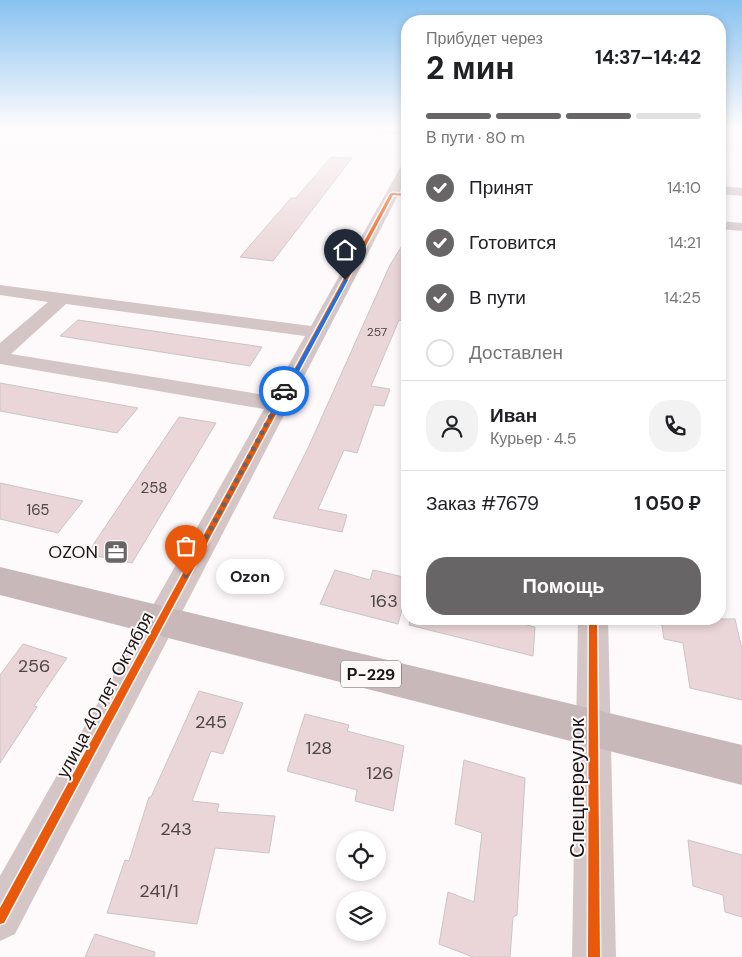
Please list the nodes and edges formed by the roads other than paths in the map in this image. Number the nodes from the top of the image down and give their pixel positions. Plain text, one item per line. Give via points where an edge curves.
1 (726, 191) edge
2 (742, 192) edge
3 (400, 195) edge
4 (726, 227) edge
5 (742, 228) edge
6 (0, 290) edge
7 (62, 298) junction
8 (317, 332) junction
9 (0, 353) edge
10 (0, 358) edge
11 (277, 404) junction
12 (0, 581) edge
13 (161, 622) junction
14 (593, 625) edge
15 (593, 728) junction
16 (742, 765) edge
17 (0, 919) edge
18 (594, 957) edge

1 - 2 street
3 - 8 street, улица 40 лет Октября
4 - 5 street
6 - 7 street
7 - 8 street
7 - 9 street
8 - 11 street, улица 40 лет Октября
10 - 11 street
11 - 13 street, улица 40 лет Октября
12 - 13 highway, Р-229
13 - 15 highway, Р-229
13 - 17 street, улица 40 лет Октября
14 - 15 street, Спецпереулок
15 - 16 highway, Р-229
15 - 18 street, Спецпереулок

